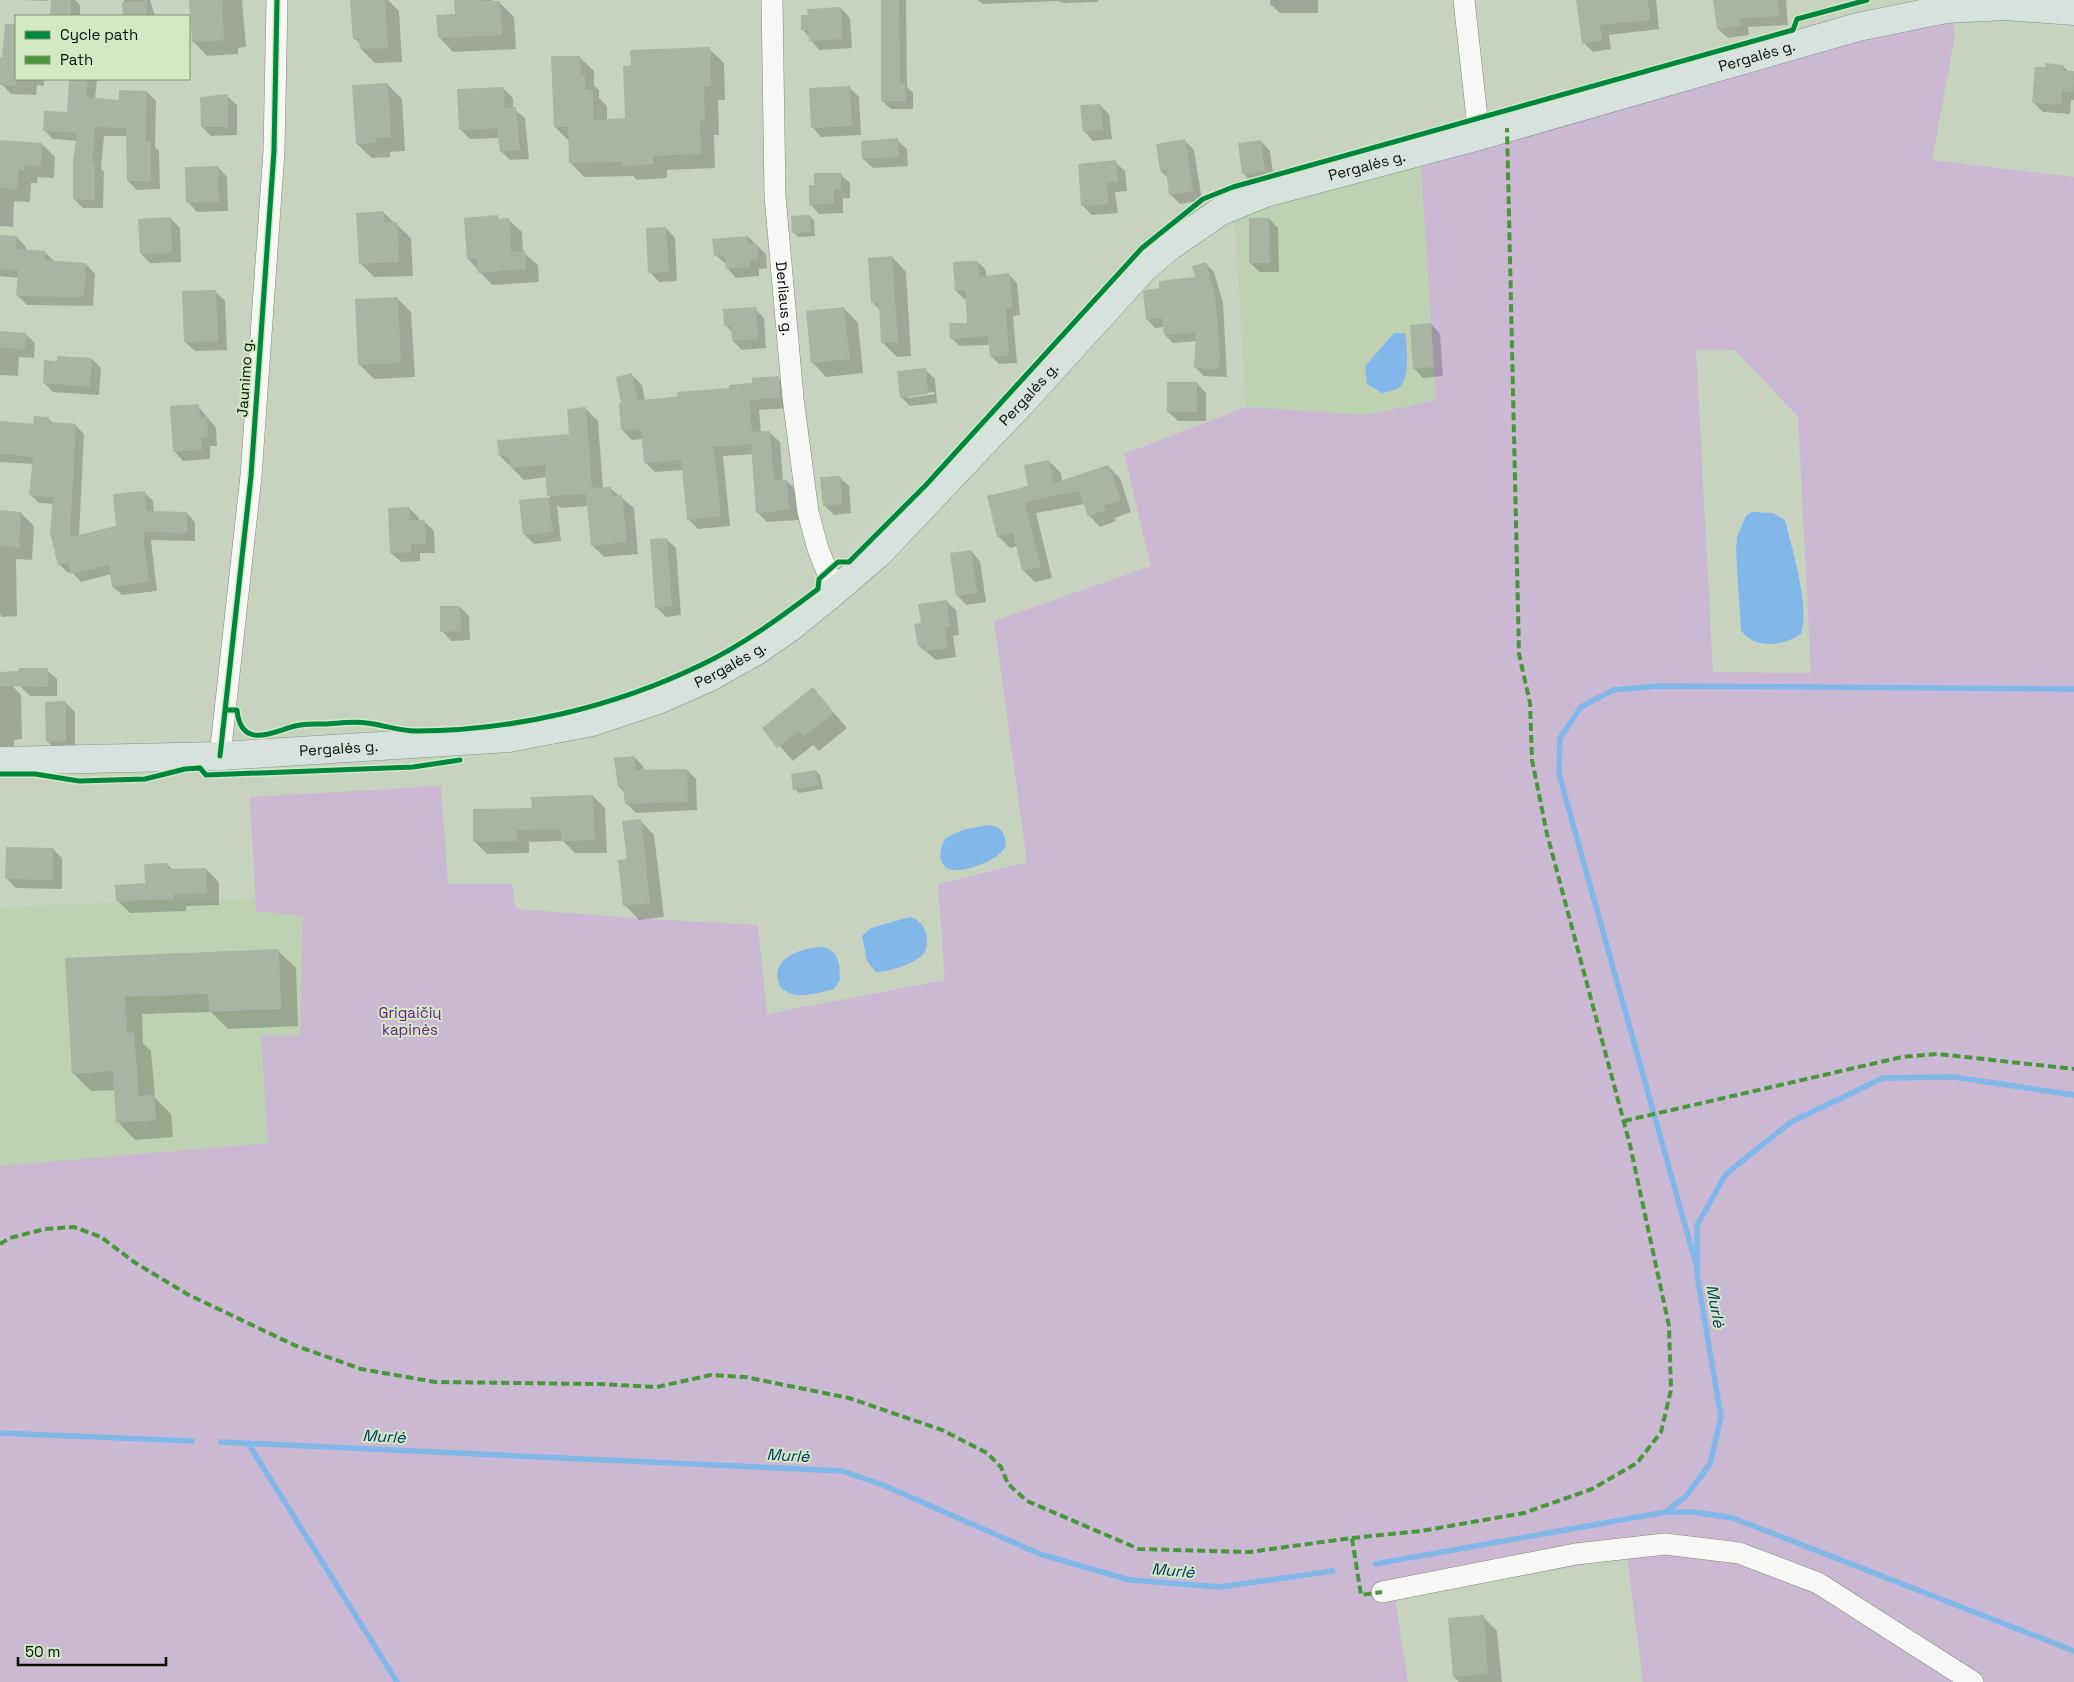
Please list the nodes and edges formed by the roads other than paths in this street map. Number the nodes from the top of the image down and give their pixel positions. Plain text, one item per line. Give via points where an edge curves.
1 (277, 0) edge
2 (772, 0) edge
3 (1464, 0) edge
4 (1946, 4) edge
5 (2074, 11) edge
6 (1479, 136) junction
7 (835, 591) junction
8 (220, 756) junction
9 (0, 760) edge
10 (1382, 1592) dead end
11 (1973, 1682) edge

1 - 8 street, Jaunimo g. via 274,151 251,476
2 - 7 street, Derliaus g. via 775,196 793,398 808,512 818,549
3 - 6 street
4 - 5 main road, Pergalės g.
4 - 6 main road, Pergalės g.
6 - 7 main road, Pergalės g. via 1265,193 1221,211 1195,228 1144,268 879,553
7 - 8 main road, Pergalės g. via 756,651 708,678 658,700 592,722 509,738
8 - 9 main road, Pergalės g.
10 - 11 street via 1576,1554 1645,1546 1665,1544 1740,1553 1818,1583

